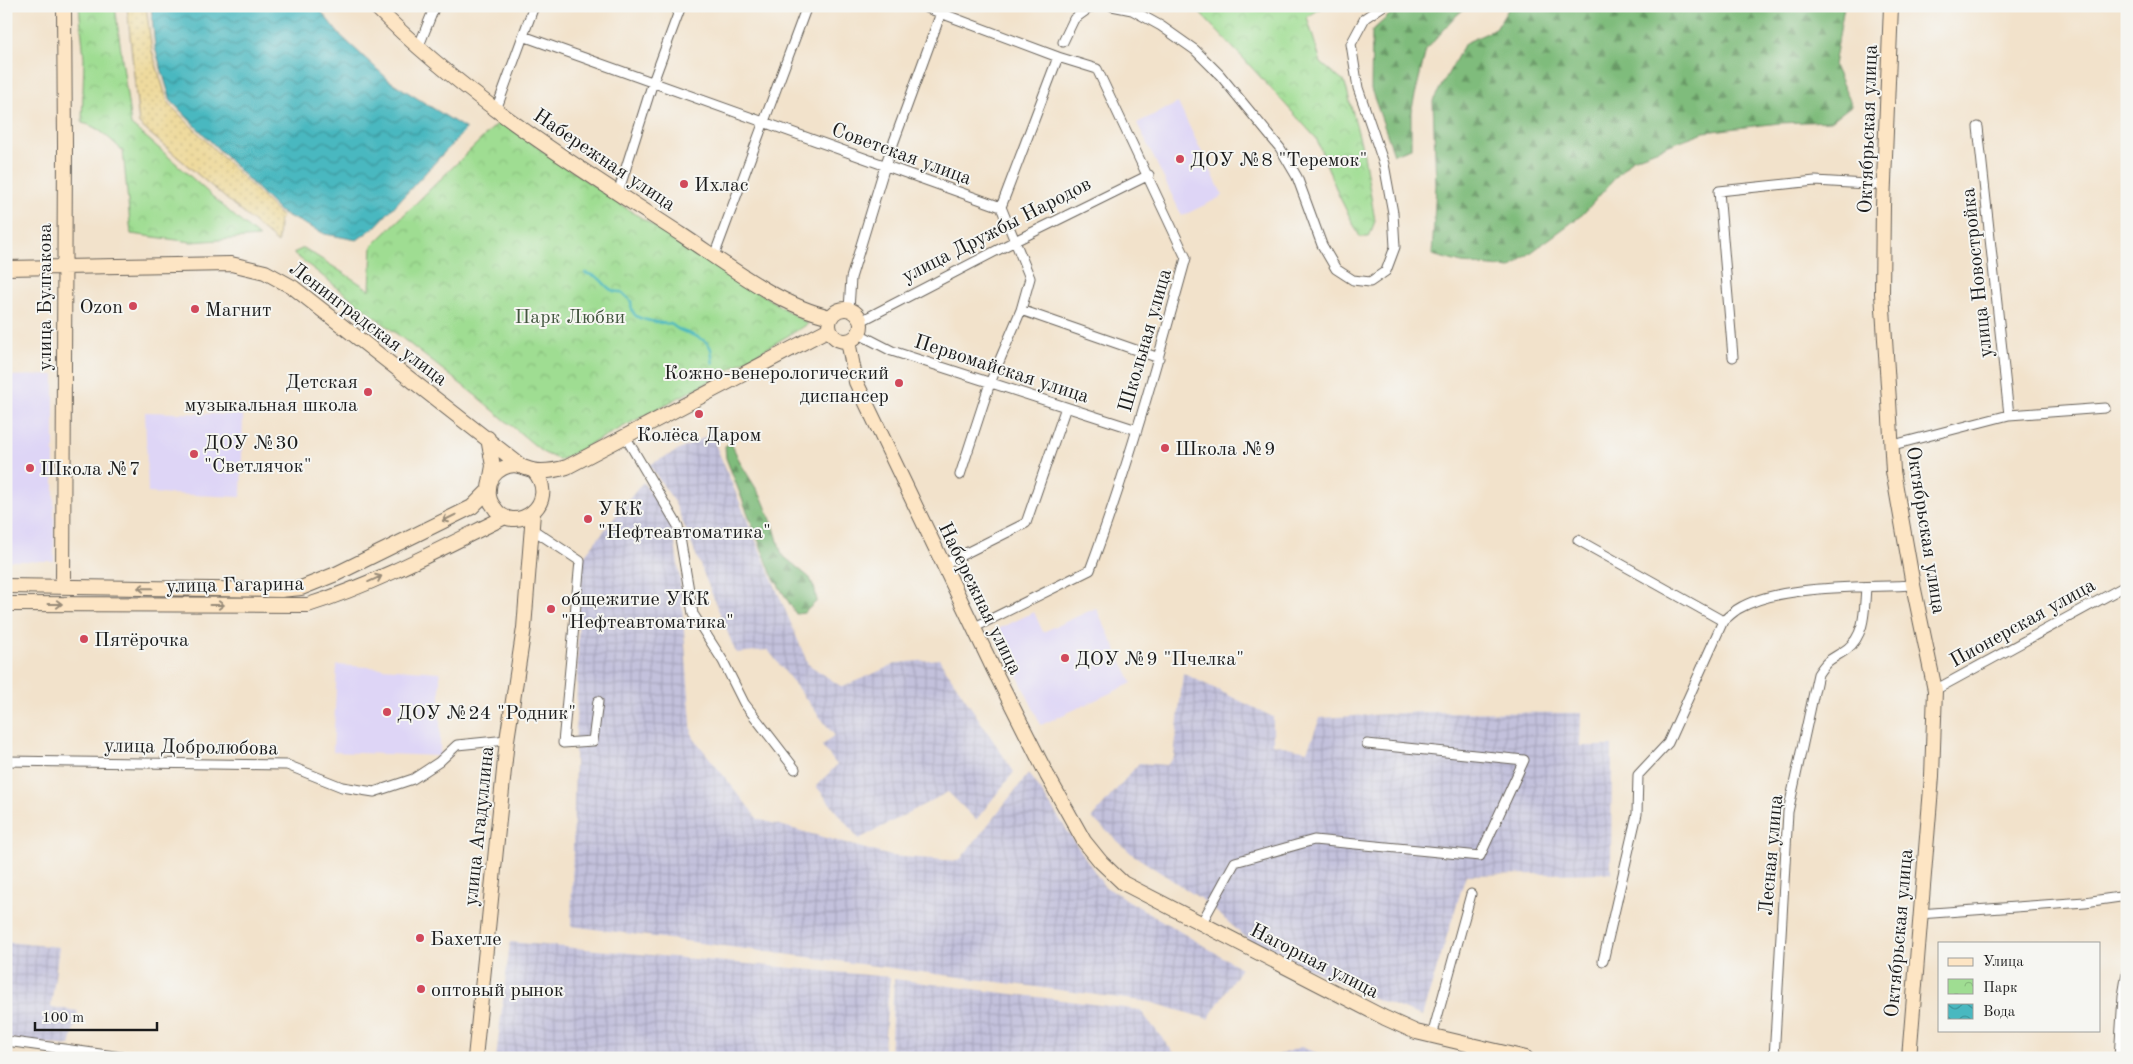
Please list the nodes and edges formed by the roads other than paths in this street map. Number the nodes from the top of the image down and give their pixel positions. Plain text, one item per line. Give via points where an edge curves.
1 (64, 6) edge
2 (375, 6) edge
3 (435, 6) edge
4 (534, 6) edge
5 (681, 6) edge
6 (807, 6) edge
7 (922, 6) edge
8 (1092, 6) edge
9 (1112, 6) edge
10 (1383, 6) edge
11 (1891, 6) edge
12 (941, 13) junction
13 (523, 36) junction
14 (1063, 42) dead end
15 (418, 48) junction
16 (1058, 57) junction
17 (653, 82) junction
18 (496, 110) junction
19 (764, 122) junction
20 (1978, 127) dead end
21 (885, 166) junction
22 (1149, 175) junction
23 (1884, 185) junction
24 (618, 192) junction
25 (1001, 207) junction
26 (1014, 241) junction
27 (714, 256) junction
28 (6, 268) edge
29 (64, 268) junction
30 (849, 309) junction
31 (1021, 310) junction
32 (830, 323) junction
33 (856, 332) junction
34 (1733, 357) dead end
35 (1159, 358) junction
36 (990, 383) junction
37 (1066, 407) junction
38 (2105, 408) dead end
39 (2009, 415) junction
40 (1137, 430) junction
41 (625, 436) junction
42 (488, 438) junction
43 (1893, 445) junction
44 (526, 468) junction
45 (567, 468) junction
46 (960, 475) dead end
47 (489, 486) junction
48 (543, 495) junction
49 (533, 513) junction
50 (510, 518) junction
51 (532, 529) junction
52 (1578, 540) dead end
53 (942, 565) junction
54 (530, 570) junction
55 (1913, 585) junction
56 (2127, 585) edge
57 (6, 586) edge
58 (63, 587) junction
59 (1866, 588) junction
60 (6, 604) edge
61 (1723, 621) junction
62 (973, 628) junction
63 (1935, 690) junction
64 (598, 701) dead end
65 (507, 740) junction
66 (1367, 744) dead end
67 (6, 761) edge
68 (795, 769) dead end
69 (1101, 862) joint
70 (1470, 894) dead end
71 (2127, 896) edge
72 (1919, 914) junction
73 (1201, 924) junction
74 (1603, 961) dead end
75 (2127, 972) edge
76 (1432, 1036) junction
77 (6, 1041) edge
78 (129, 1058) edge
79 (475, 1058) edge
80 (1526, 1058) edge
81 (1774, 1058) edge
82 (1908, 1058) edge
83 (2119, 1058) edge

1 - 29 main road, улица Булгакова
2 - 15 main road, Набережная улица
3 - 15 street
4 - 13 street
5 - 17 street
6 - 19 street
7 - 12 street, Школьная улица
8 - 14 street via 1074,19
9 - 10 street via 1132,10 1161,26 1195,50 1220,75 1280,148 1297,177 1322,245 1336,269 1353,280 1370,282 1386,271 1394,247 1393,213 1384,164 1358,88 1351,44 1365,18
11 - 23 main road, Октябрьская улица
12 - 16 street, Школьная улица
12 - 21 street
13 - 17 street, Советская улица
13 - 18 street
15 - 18 main road, Набережная улица
16 - 22 street, Школьная улица via 1097,69
16 - 25 street
17 - 19 street, Советская улица
17 - 24 street
18 - 24 main road, Набережная улица
19 - 21 street, Советская улица
19 - 27 street
20 - 39 street, улица Новостройка
21 - 25 street, Советская улица
21 - 30 street via 851,278
22 - 26 street, улица Дружбы Народов
22 - 35 street, Школьная улица via 1186,258
23 - 34 street via 1815,181 1719,191
23 - 43 main road, Октябрьская улица via 1882,293
24 - 27 main road, Набережная улица
25 - 26 street
26 - 31 street via 1030,278
26 - 33 street, улица Дружбы Народов
27 - 32 main road, Набережная улица via 768,291
28 - 29 main road, Ленинградская улица
29 - 42 main road, Ленинградская улица via 231,264 265,272 294,288
29 - 58 main road, улица Булгакова
30 - 32 main road via 839,310
30 - 33 main road via 858,314
31 - 35 street
31 - 36 street
32 - 33 main road via 834,337 842,341
32 - 41 main road
33 - 36 street, Первомайская улица via 892,351
33 - 53 main road, Набережная улица via 856,382
35 - 40 street, Школьная улица
36 - 37 street, Первомайская улица
36 - 46 street
37 - 40 street, Первомайская улица
37 - 53 street via 1026,523
38 - 39 street
39 - 43 street
40 - 62 street, Школьная улица via 1090,570
41 - 45 main road
41 - 68 street via 678,526 693,614 723,661 744,703
42 - 44 main road, Ленинградская улица
42 - 47 main road via 492,466
43 - 55 main road, Октябрьская улица via 1893,471
44 - 45 main road via 551,471
44 - 47 main road via 510,465 501,469
44 - 48 main road via 542,485
45 - 48 main road
47 - 50 main road via 490,500 496,511
47 -> 58 main road, улица Гагарина via 472,507 301,588
48 - 49 main road
49 - 50 main road via 524,518
49 - 51 main road
50 - 54 main road via 525,540
60 -> 50 main road, улица Гагарина via 308,605 342,594
51 - 54 main road
51 - 64 street via 580,561 563,743 593,741
52 - 61 street
53 - 62 main road, Набережная улица
54 - 65 main road, улица Агадуллина
55 - 59 street
55 - 63 main road, Октябрьская улица
56 - 63 street, Пионерская улица
57 - 58 main road, улица Гагарина
59 - 61 street via 1821,588 1763,598 1738,609
59 - 81 street, Лесная улица via 1862,628 1857,638 1847,649 1827,660 1818,674 1788,812
61 - 74 street via 1668,743 1638,775 1637,814
62 - 69 main road, Набережная улица via 1047,775 1084,841
63 - 72 main road, Октябрьская улица via 1932,776
65 - 67 street, улица Добролюбова via 457,745 439,762 413,778 374,792 342,787 287,765
65 - 79 main road, улица Агадуллина
66 - 73 street via 1524,760 1480,856 1314,840 1235,862
69 - 73 main road, Нагорная улица via 1123,883
70 - 76 street
71 - 72 street
72 - 82 main road, Октябрьская улица
73 - 76 main road, Нагорная улица via 1385,1018
75 - 83 street via 2122,996
76 - 80 main road, Нагорная улица
77 - 78 street

